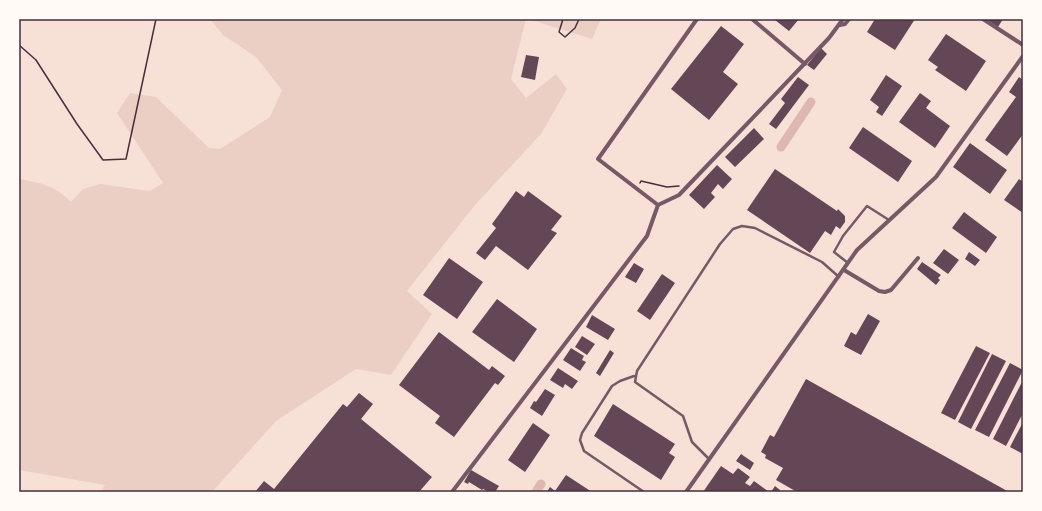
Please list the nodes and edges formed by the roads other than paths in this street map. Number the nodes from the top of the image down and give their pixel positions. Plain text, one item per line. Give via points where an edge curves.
1 (697, 19) edge
2 (752, 19) edge
3 (843, 19) edge
4 (849, 19) edge
5 (984, 19) edge
6 (840, 25) junction
7 (1023, 45) edge
8 (1023, 56) edge
9 (805, 64) junction
10 (658, 205) junction
11 (889, 221) junction
12 (918, 258) dead end
13 (848, 263) junction
14 (844, 270) junction
15 (839, 277) junction
16 (634, 376) junction
17 (709, 459) junction
18 (452, 492) edge
19 (644, 492) edge
20 (686, 492) edge

1 - 10 street via 598,159
2 - 9 street
3 - 6 street
4 - 6 street
5 - 7 street
6 - 9 street
8 - 11 street via 936,177
9 - 10 street via 679,195
10 - 18 street via 647,236
11 - 13 street via 857,250
11 - 13 lane via 867,206 843,236 834,252
12 - 14 street via 891,290 885,292
13 - 14 street
14 - 15 street
15 - 16 lane via 822,262 761,230 742,226 733,229 720,244
15 - 17 street
16 - 17 lane via 635,382 683,416 692,442
16 - 19 lane via 612,386 580,440 584,451
17 - 20 street

